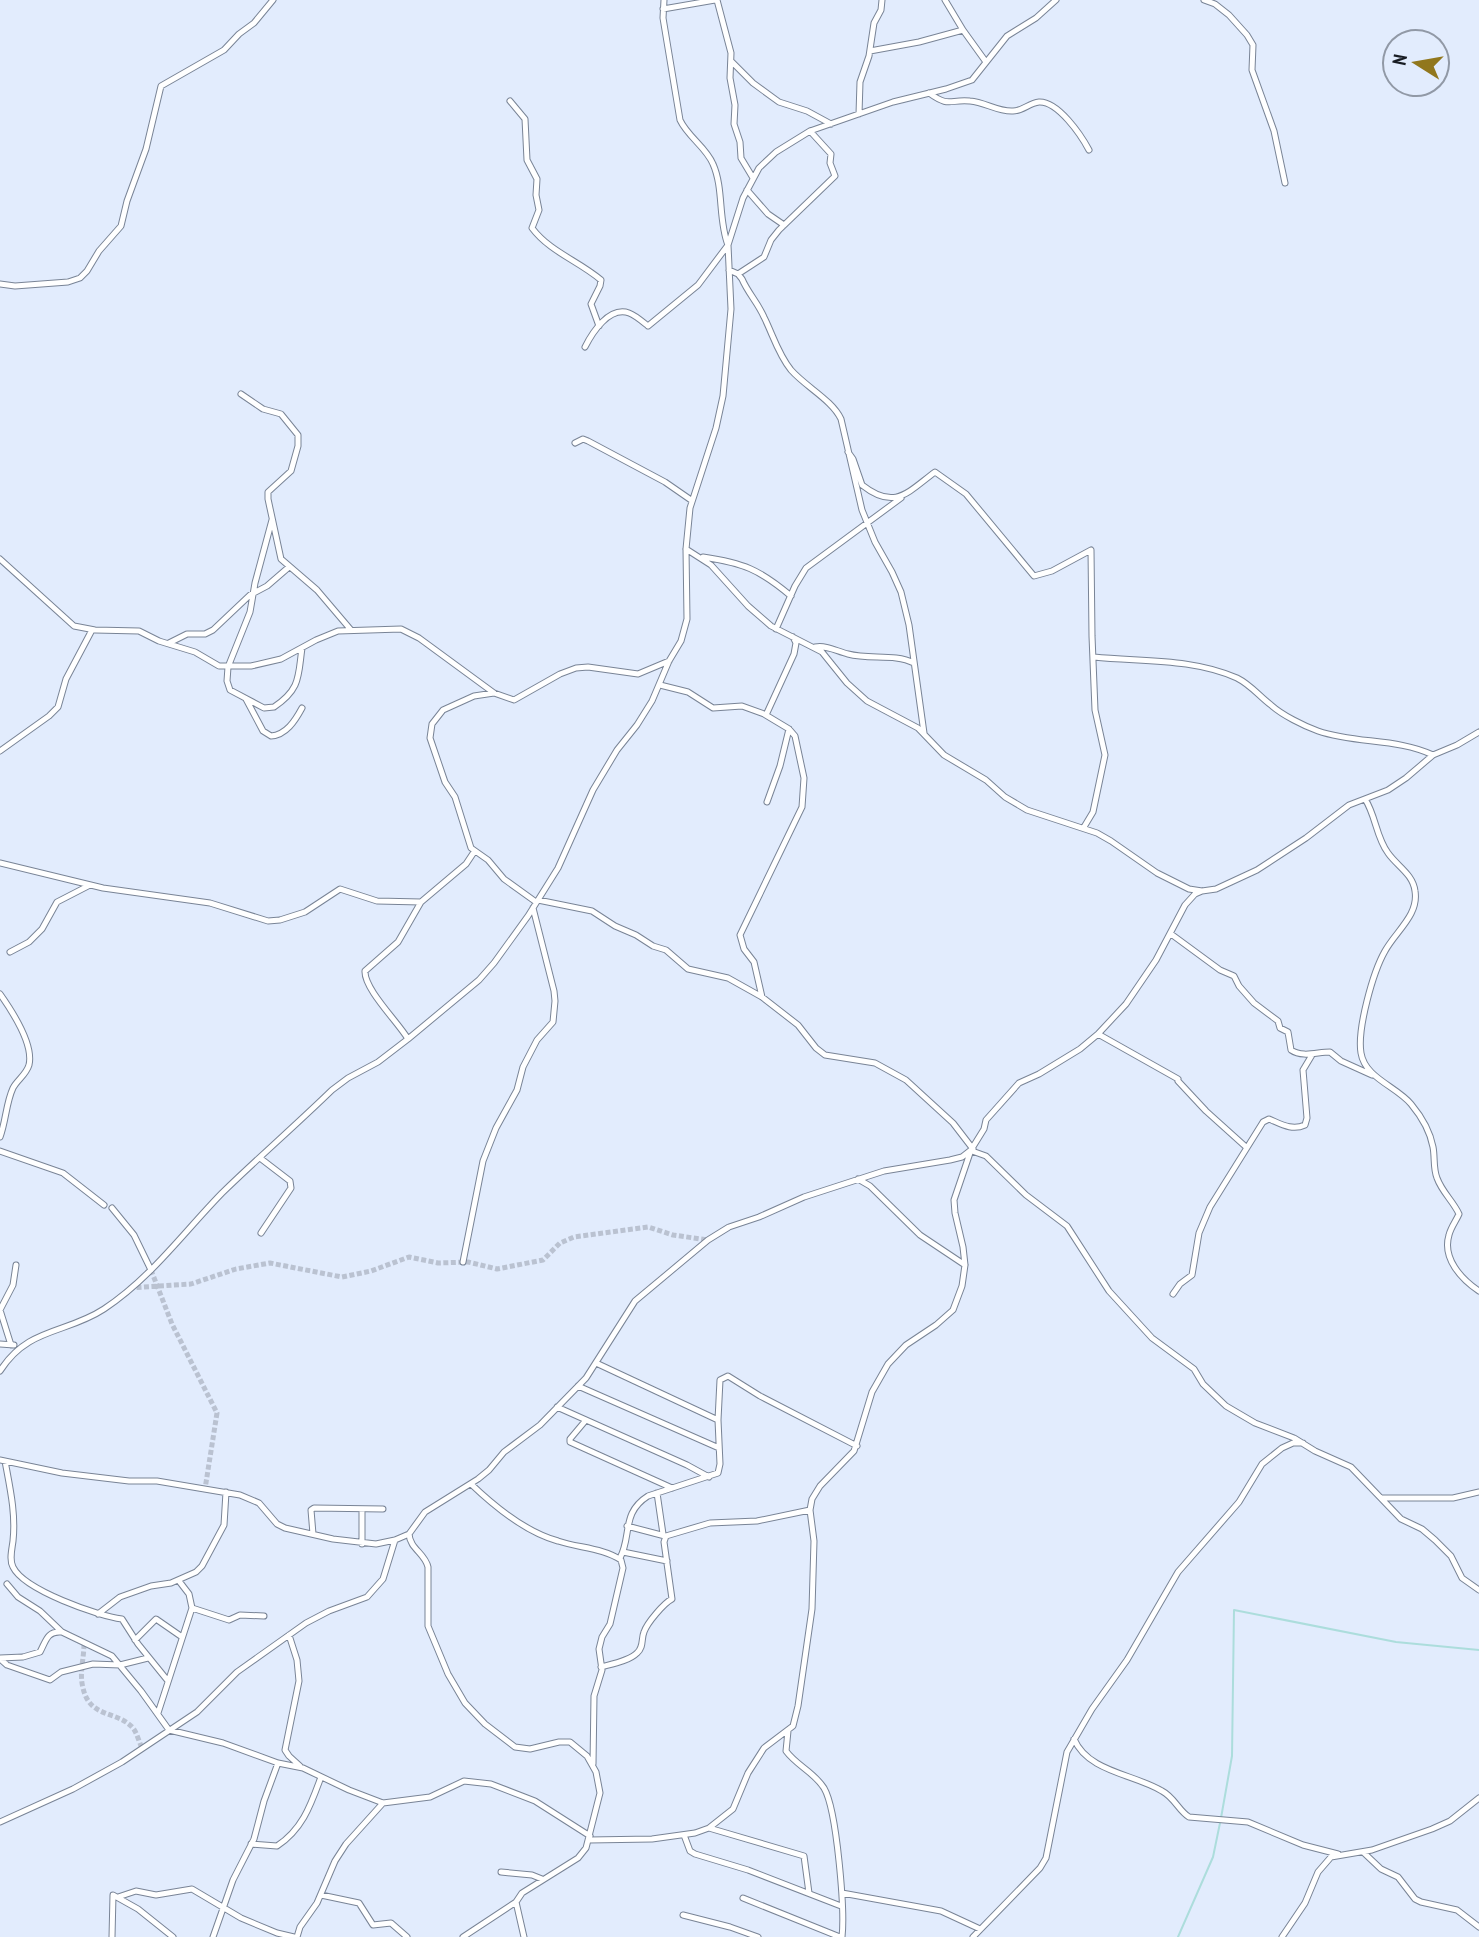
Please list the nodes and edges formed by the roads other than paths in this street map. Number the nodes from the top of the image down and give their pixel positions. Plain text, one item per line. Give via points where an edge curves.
1 (273, 0) edge
2 (664, 0) edge
3 (716, 0) edge
4 (883, 0) edge
5 (945, 0) edge
6 (1056, 0) edge
7 (1204, 0) edge
8 (663, 9) junction
9 (963, 30) junction
10 (870, 51) junction
11 (732, 62) junction
12 (986, 62) junction
13 (929, 93) junction
14 (510, 102) dead end
15 (859, 114) junction
16 (831, 124) junction
17 (810, 131) junction
18 (1089, 150) dead end
19 (752, 178) junction
20 (1285, 183) dead end
21 (747, 190) junction
22 (784, 225) junction
23 (728, 246) junction
24 (729, 270) junction
25 (738, 274) junction
26 (0, 284) edge
27 (599, 326) junction
28 (585, 346) dead end
29 (240, 394) dead end
30 (575, 443) dead end
31 (848, 452) junction
32 (904, 496) junction
33 (691, 500) junction
34 (272, 517) junction
35 (868, 523) junction
36 (686, 549) junction
37 (700, 557) junction
38 (0, 559) edge
39 (289, 567) junction
40 (253, 592) junction
41 (791, 596) junction
42 (776, 629) junction
43 (92, 630) junction
44 (351, 630) junction
45 (793, 637) junction
46 (169, 643) junction
47 (813, 647) junction
48 (302, 648) junction
49 (913, 654) junction
50 (1094, 657) junction
51 (903, 658) junction
52 (669, 661) junction
53 (914, 663) junction
54 (228, 667) junction
55 (660, 685) junction
56 (494, 693) junction
57 (246, 699) junction
58 (302, 708) dead end
59 (766, 715) junction
60 (789, 729) junction
61 (1479, 732) edge
62 (924, 733) junction
63 (0, 751) edge
64 (1433, 755) junction
65 (1365, 799) junction
66 (767, 802) dead end
67 (1084, 827) junction
68 (474, 852) junction
69 (0, 863) edge
70 (90, 885) junction
71 (1202, 891) junction
72 (421, 902) junction
73 (536, 904) junction
74 (1171, 934) junction
75 (10, 953) dead end
76 (0, 995) edge
77 (762, 997) junction
78 (1098, 1034) junction
79 (408, 1039) junction
80 (1312, 1055) junction
81 (1372, 1074) junction
82 (0, 1137) edge
83 (1246, 1147) junction
84 (972, 1150) junction
85 (0, 1151) edge
86 (260, 1157) junction
87 (858, 1179) junction
88 (104, 1205) dead end
89 (112, 1208) dead end
90 (261, 1233) dead end
91 (463, 1262) dead end
92 (16, 1265) dead end
93 (965, 1265) junction
94 (151, 1270) junction
95 (1479, 1291) edge
96 (1173, 1294) dead end
97 (25, 1343) junction
98 (0, 1344) edge
99 (11, 1345) junction
100 (596, 1363) junction
101 (0, 1371) edge
102 (578, 1387) junction
103 (557, 1407) junction
104 (586, 1420) junction
105 (718, 1420) junction
106 (1304, 1443) junction
107 (857, 1446) junction
108 (719, 1448) junction
109 (3, 1460) edge
110 (709, 1476) junction
111 (471, 1484) junction
112 (672, 1488) junction
113 (226, 1492) junction
114 (1479, 1492) edge
115 (657, 1493) junction
116 (1380, 1497) junction
117 (362, 1509) junction
118 (383, 1509) dead end
119 (810, 1510) junction
120 (627, 1526) junction
121 (313, 1534) junction
122 (409, 1534) junction
123 (664, 1535) junction
124 (395, 1540) junction
125 (362, 1544) junction
126 (621, 1555) junction
127 (667, 1561) junction
128 (179, 1581) junction
129 (7, 1584) dead end
130 (1479, 1590) edge
131 (192, 1608) junction
132 (98, 1614) junction
133 (264, 1616) dead end
134 (62, 1632) junction
135 (289, 1635) junction
136 (182, 1637) junction
137 (135, 1640) junction
138 (0, 1658) edge
139 (148, 1658) junction
140 (120, 1665) junction
141 (601, 1667) junction
142 (168, 1681) junction
143 (158, 1713) junction
144 (169, 1730) junction
145 (788, 1731) junction
146 (1074, 1739) junction
147 (278, 1763) junction
148 (593, 1764) junction
149 (303, 1768) junction
150 (321, 1777) junction
151 (1479, 1798) edge
152 (383, 1803) junction
153 (0, 1822) edge
154 (709, 1828) junction
155 (684, 1835) junction
156 (589, 1838) junction
157 (251, 1844) junction
158 (1363, 1852) junction
159 (1338, 1854) junction
160 (501, 1872) dead end
161 (542, 1880) junction
162 (809, 1893) junction
163 (842, 1893) junction
164 (321, 1895) junction
165 (118, 1897) junction
166 (743, 1898) dead end
167 (516, 1902) junction
168 (841, 1906) junction
169 (222, 1907) junction
170 (683, 1915) dead end
171 (1479, 1927) edge
172 (980, 1929) junction
173 (112, 1937) edge
174 (173, 1937) edge
175 (213, 1937) edge
176 (296, 1937) edge
177 (408, 1937) edge
178 (463, 1937) edge
179 (524, 1937) edge
180 (758, 1937) edge
181 (841, 1937) edge
182 (973, 1937) edge
183 (1282, 1937) edge

1 - 26 street via 225,50 161,86 121,226 86,273 68,282
2 - 8 street
3 - 8 street
3 - 11 street
4 - 10 street
5 - 9 street
6 - 12 street via 1007,36
7 - 20 street via 1229,15 1253,45 1252,69 1274,131
8 - 23 street via 680,120 713,164
9 - 10 street
9 - 12 street
10 - 15 street via 860,82
11 - 16 street via 779,102
11 - 19 street via 734,122 741,158
12 - 13 street via 972,79
13 - 15 street
13 - 18 street via 944,103 975,102 1011,112 1034,103 1048,104 1074,126
14 - 27 street via 525,119 527,160 537,179 539,211 532,228 550,246 601,280 591,304
15 - 16 street
16 - 17 street
17 - 19 street via 766,160
17 - 22 street via 831,154 835,176
19 - 21 street
21 - 22 street
21 - 23 street
22 - 25 street via 764,257
23 - 24 street
23 - 27 street via 698,285 648,326 625,312
24 - 25 street
24 - 33 street via 731,309 720,414
25 - 31 street via 792,371 836,409
27 - 28 street
29 - 34 street via 281,414 298,435 291,471 268,492
30 - 33 street via 583,439 594,444
31 - 32 street via 864,487 888,498
31 - 35 street
32 - 35 street
32 - 50 street via 935,472 948,480 966,494 1034,576 1091,550
33 - 36 street
34 - 39 street via 279,554
34 - 40 street
35 - 41 street via 806,568
35 - 49 street via 901,592
36 - 37 street
36 - 52 street via 687,619
37 - 41 street via 751,568
37 - 42 street
38 - 43 street via 70,624
39 - 40 street
39 - 44 street via 313,585
40 - 46 street via 213,630 187,634
40 - 54 street
41 - 42 street
42 - 45 street
43 - 46 street via 139,631
43 - 63 street via 66,679 58,707
44 - 48 street via 324,636
44 - 56 street via 412,633
45 - 47 street
45 - 59 street via 794,654
46 - 54 street
47 - 51 street
47 - 62 street via 867,701
48 - 54 street via 261,664
48 - 57 street via 298,682 286,698 270,708
49 - 51 street
49 - 53 street
50 - 64 street via 1214,670 1240,679 1270,705 1319,732 1405,745
50 - 67 street via 1096,719 1105,755 1093,812
51 - 53 street
52 - 55 street
52 - 56 street via 638,674 576,668 514,699
53 - 62 street
54 - 57 street via 230,690
55 - 59 street via 688,692 713,708 742,706
55 - 73 street via 605,769
56 - 68 street via 448,706 430,731 443,778 455,797
57 - 58 street via 263,731 271,736 289,727
59 - 60 street
60 - 66 street
60 - 77 street via 795,736 804,778 802,807 740,934 754,962
61 - 64 street
62 - 67 street via 944,755 986,780 1017,806
64 - 65 street via 1398,785
65 - 71 street via 1349,805 1256,870
65 - 81 street via 1381,841 1412,881 1416,899 1372,980 1360,1044 1363,1062
67 - 71 street via 1170,880
68 - 72 street
68 - 73 street
69 - 70 street
70 - 72 street via 219,905 272,921 305,912 340,889 377,901
70 - 75 street via 57,902 34,938
71 - 74 street via 1185,905
72 - 79 street via 398,942 364,976
73 - 77 street via 592,911 666,950 688,969 729,978
73 - 79 street via 479,980
73 - 91 street via 554,991 553,1018 527,1059 492,1138
74 - 78 street via 1141,985
74 - 80 street via 1234,976 1242,990 1288,1032 1291,1050
76 - 82 street via 16,1017 29,1060 28,1069 12,1090
77 - 84 street via 825,1055 875,1063 906,1080 954,1123
78 - 83 street via 1178,1080
78 - 84 street via 1060,1062 1019,1083 986,1120
79 - 86 street via 341,1082
80 - 81 street via 1330,1052
80 - 83 street via 1303,1070 1305,1125 1289,1127 1269,1119
81 - 95 street via 1405,1096 1430,1134 1435,1174 1459,1214 1449,1235 1450,1258
83 - 96 street via 1199,1233 1192,1275
84 - 87 street via 962,1157
84 - 93 street via 954,1200
84 - 106 street via 986,1156 1036,1204 1068,1226 1109,1291 1143,1330 1188,1364 1226,1406
85 - 88 street via 63,1173
86 - 90 street via 290,1181 291,1188
86 - 94 street
87 - 93 street via 920,1235
87 - 100 street via 734,1225 708,1240 635,1301
89 - 94 street via 134,1235
92 - 99 street via 13,1285 0,1310
93 - 107 street via 953,1310 895,1354 882,1373
94 - 97 street via 102,1310
97 - 99 street
97 - 101 street
98 - 99 street
100 - 102 street
100 - 105 street
102 - 103 street
102 - 108 street
103 - 104 street
103 - 111 street
104 - 110 street
104 - 112 street via 570,1442
105 - 107 street via 720,1380 728,1376
105 - 108 street
106 - 116 street via 1351,1467
106 - 146 street via 1282,1448 1262,1464 1233,1509 1178,1572
107 - 119 street via 820,1486
108 - 110 street via 719,1471
109 - 113 street via 62,1473
109 - 132 street via 15,1518 14,1570 33,1586
110 - 112 street
111 - 122 street via 425,1512
111 - 126 street via 531,1530 561,1542
112 - 115 street
113 - 121 street via 259,1503 285,1528
113 - 128 street via 220,1533 202,1566
114 - 116 street via 1453,1498
115 - 120 street via 638,1502
115 - 123 street
116 - 130 street via 1401,1519 1435,1540 1451,1556 1462,1578
117 - 118 street
117 - 121 street via 314,1508
117 - 125 street
119 - 123 street via 757,1521 710,1522
119 - 145 street via 814,1541 810,1626 796,1717
120 - 123 street
120 - 126 street
121 - 125 street
122 - 124 street
122 - 148 street via 428,1567 428,1626 466,1703 515,1747 570,1742
123 - 127 street
124 - 125 street
124 - 135 street via 386,1572 372,1593
126 - 127 street
126 - 141 street via 621,1578 610,1624 602,1637
127 - 141 street via 672,1599 644,1630 635,1656
128 - 131 street
128 - 132 street via 120,1597
129 - 134 street
131 - 133 street via 229,1620 240,1615
131 - 136 street
132 - 137 street via 122,1619
134 - 138 street via 50,1634 36,1653
134 - 140 street via 108,1653
135 - 144 street
135 - 149 street via 299,1681 285,1749
136 - 137 street via 156,1619
136 - 142 street
137 - 139 street
138 - 140 street via 7,1665 50,1680 88,1665
139 - 140 street
139 - 142 street
140 - 143 street
141 - 148 street via 594,1696
142 - 143 street
143 - 144 street
144 - 147 street
144 - 153 street via 94,1778
145 - 154 street via 764,1748 733,1809
145 - 163 street via 786,1751 814,1774 832,1807
146 - 159 street via 1085,1757 1166,1793 1189,1817 1248,1822
146 - 172 street via 1067,1752 1046,1857
147 - 149 street
147 - 157 street
148 - 156 street via 600,1793
149 - 150 street
150 - 152 street
150 - 157 street via 307,1814 290,1835 277,1846
151 - 158 street via 1450,1821
152 - 156 street via 430,1797 461,1781 486,1782 535,1801
152 - 164 street via 346,1844
154 - 155 street
154 - 162 street via 804,1856
155 - 156 street
155 - 162 street via 695,1854
156 - 161 street via 578,1858
157 - 169 street
158 - 159 street
158 - 171 street via 1398,1877 1415,1899 1457,1910
159 - 183 street via 1318,1872 1305,1903
160 - 161 street
161 - 167 street
162 - 168 street
163 - 168 street
163 - 172 street via 941,1911
164 - 176 street
164 - 177 street via 359,1903 372,1924 391,1923
165 - 169 street via 136,1891 156,1895 187,1889
165 - 173 street via 112,1895
165 - 174 street
166 - 181 street
167 - 178 street
167 - 179 street
168 - 181 street
169 - 175 street
169 - 176 street via 266,1929
170 - 180 street
172 - 182 street

